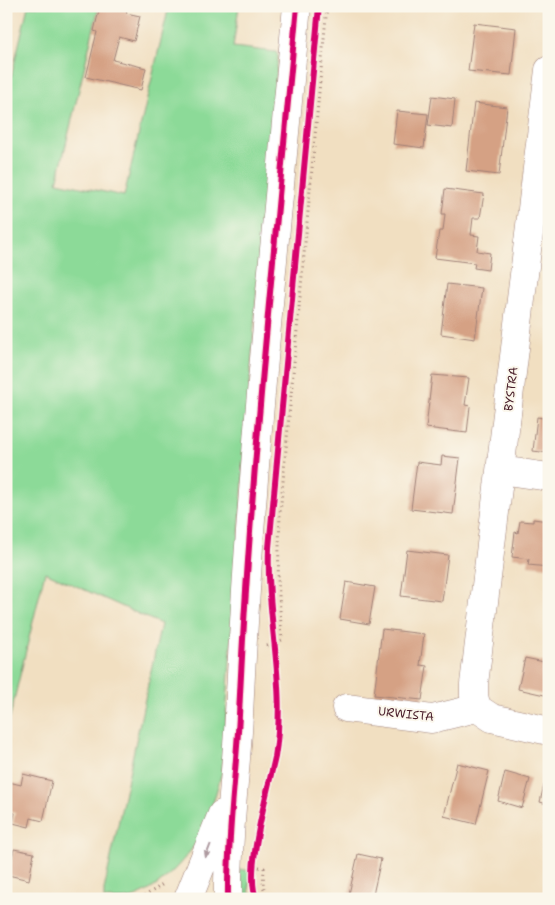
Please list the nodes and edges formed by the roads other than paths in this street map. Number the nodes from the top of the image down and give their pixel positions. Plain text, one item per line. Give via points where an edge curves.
1 (297, 6) edge
2 (549, 70) edge
3 (542, 188) edge
4 (501, 470) junction
5 (549, 477) edge
6 (346, 708) dead end
7 (477, 708) junction
8 (549, 732) edge
9 (235, 772) junction
10 (188, 899) edge
11 (214, 899) edge
12 (228, 899) edge

1 - 9 street via 250,506
2 - 3 street, BYSTRA
3 - 4 street, BYSTRA
4 - 5 street
4 - 7 street, BYSTRA via 474,684
6 - 7 street, URWISTA via 432,718
7 - 8 street via 492,718
9 -> 10 street
9 - 12 street
10 - 11 street

